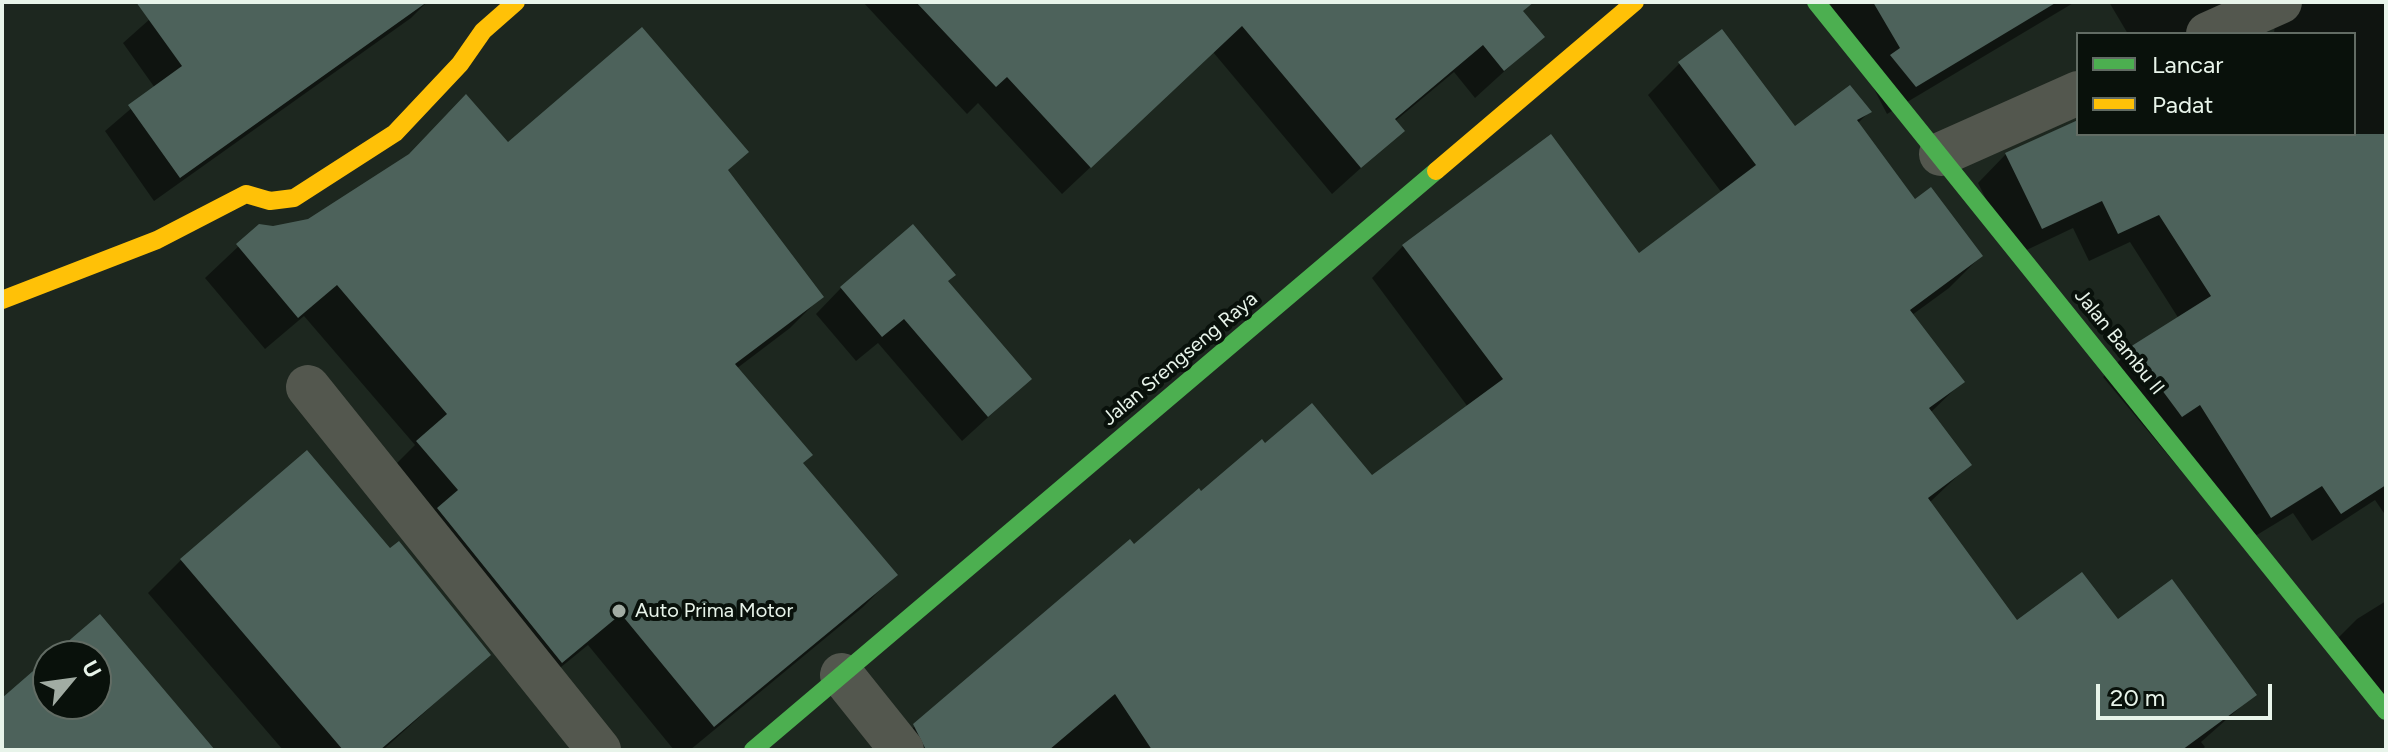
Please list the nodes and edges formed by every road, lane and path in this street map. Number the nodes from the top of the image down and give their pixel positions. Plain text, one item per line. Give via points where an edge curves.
1 (516, 2) edge
2 (1635, 2) edge
3 (1816, 2) edge
4 (2280, 2) edge
5 (2212, 32) edge
6 (2076, 94) edge
7 (1941, 154) junction
8 (2, 300) edge
9 (308, 387) dead end
10 (842, 675) junction
11 (2386, 711) edge
12 (599, 750) edge
13 (753, 750) edge
14 (902, 750) edge

1 - 8 street via 483,31 460,64 395,133 294,198 270,201 246,194 157,240
2 - 10 street, Jalan Srengseng Raya
3 - 7 street, Jalan Bambu II
4 - 5 street
6 - 7 street
7 - 11 street, Jalan Bambu II
9 - 12 street
10 - 13 street, Jalan Srengseng Raya
10 - 14 street

